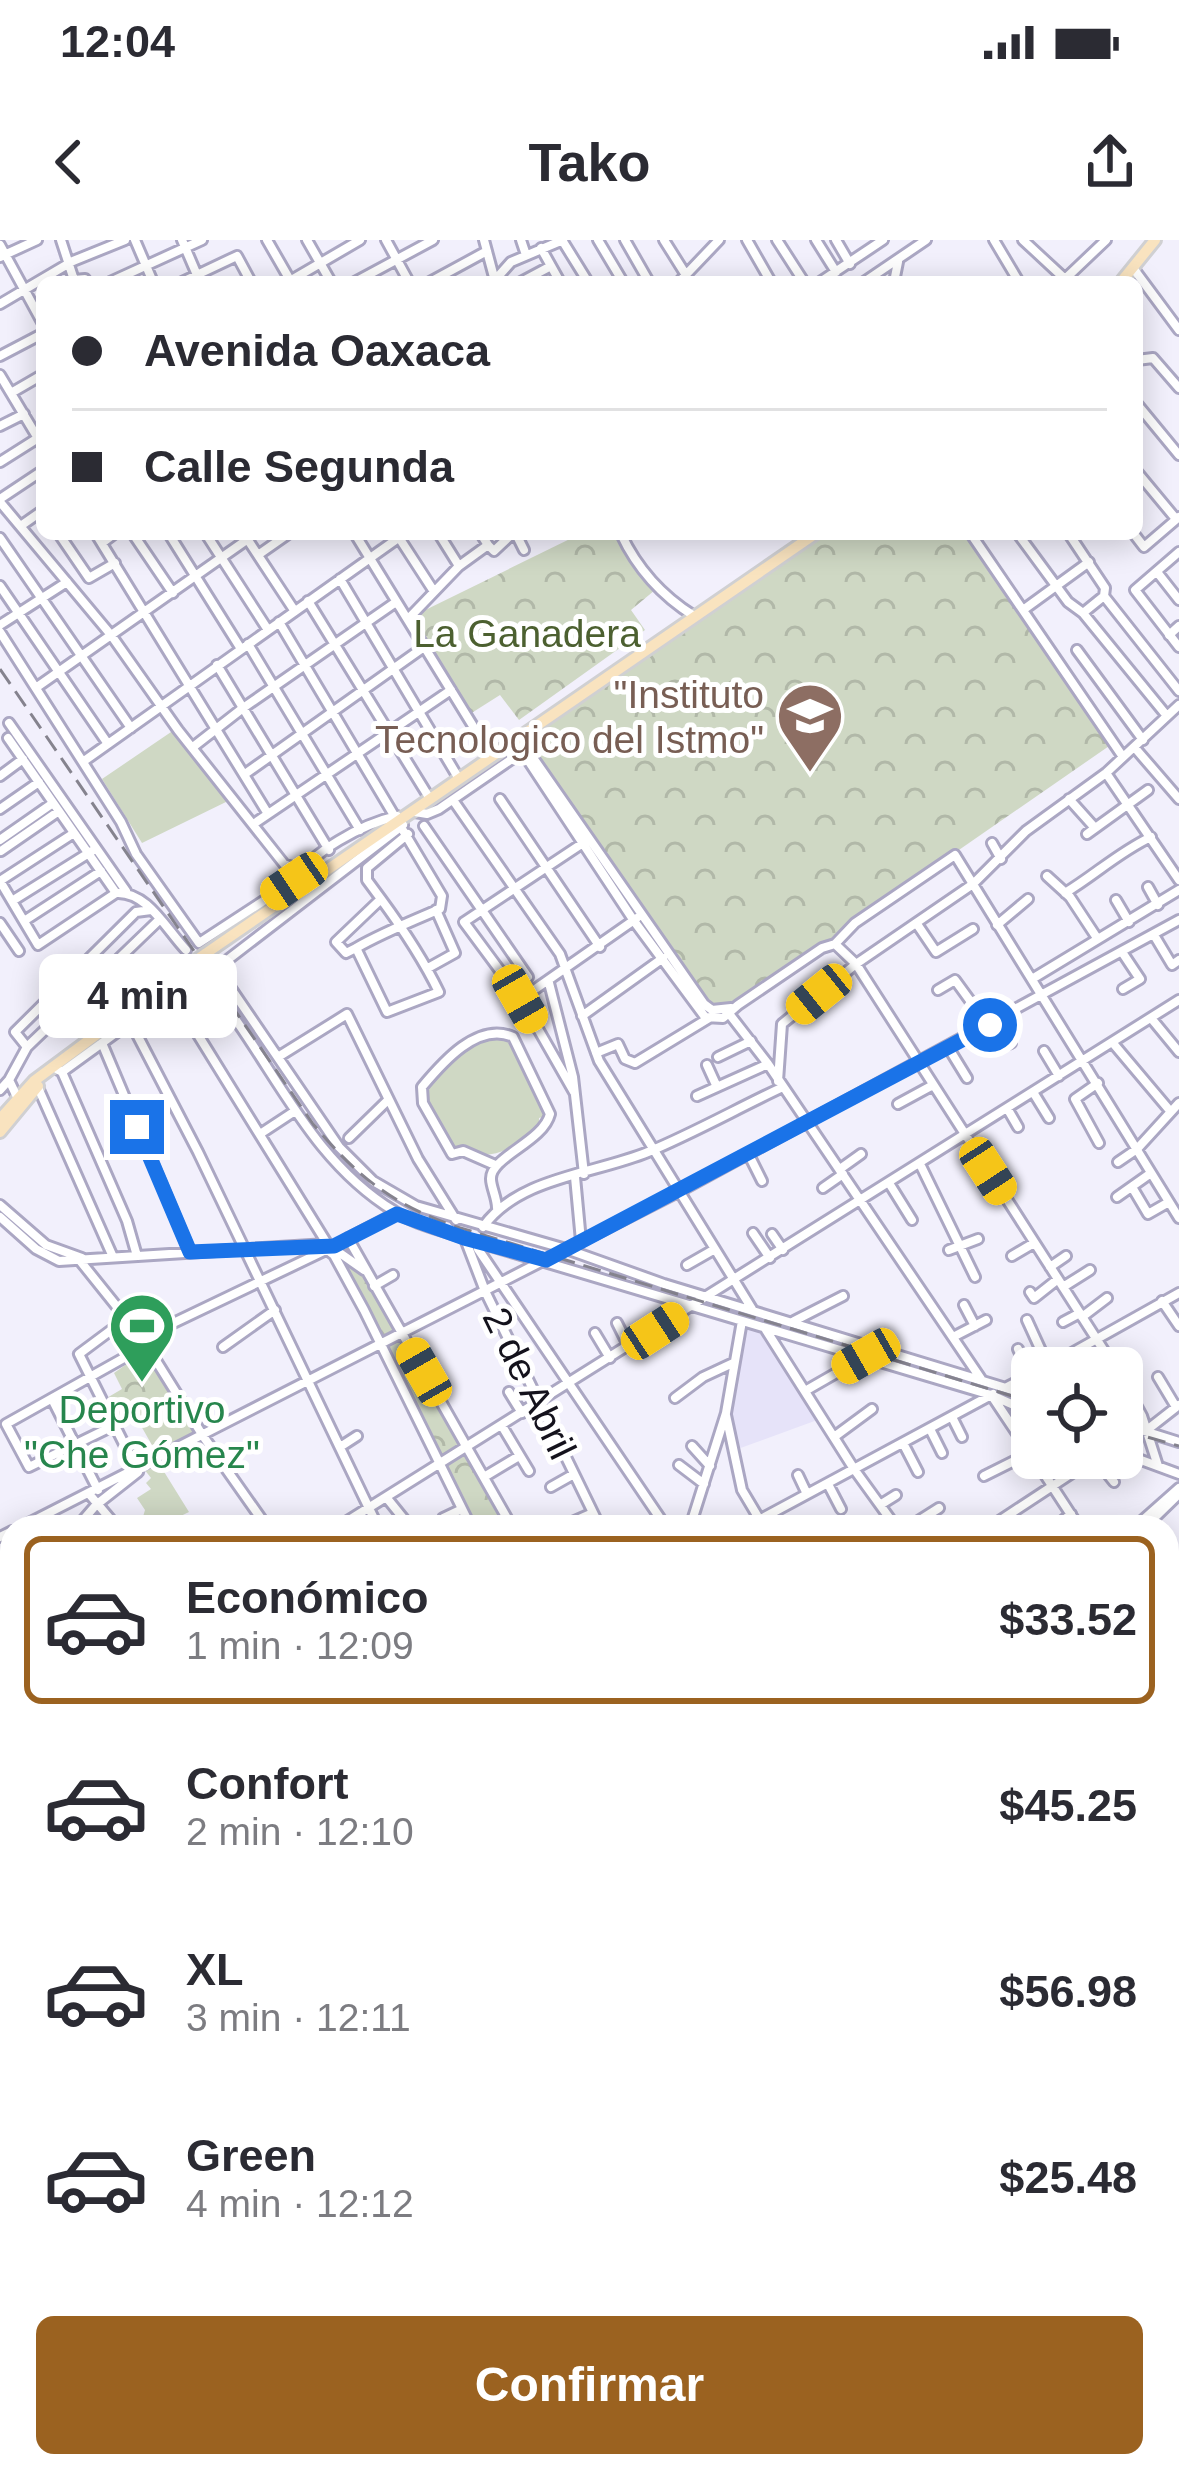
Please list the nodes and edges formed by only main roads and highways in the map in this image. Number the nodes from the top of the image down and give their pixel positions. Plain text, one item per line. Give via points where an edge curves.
1 (1155, 240) edge
2 (1126, 276) edge
3 (805, 540) edge
4 (20, 1102) junction
5 (0, 1119) edge
6 (0, 1132) edge

1 - 2 main road
3 - 4 main road via 200,958 70,1053
4 - 5 main road
4 - 6 main road

